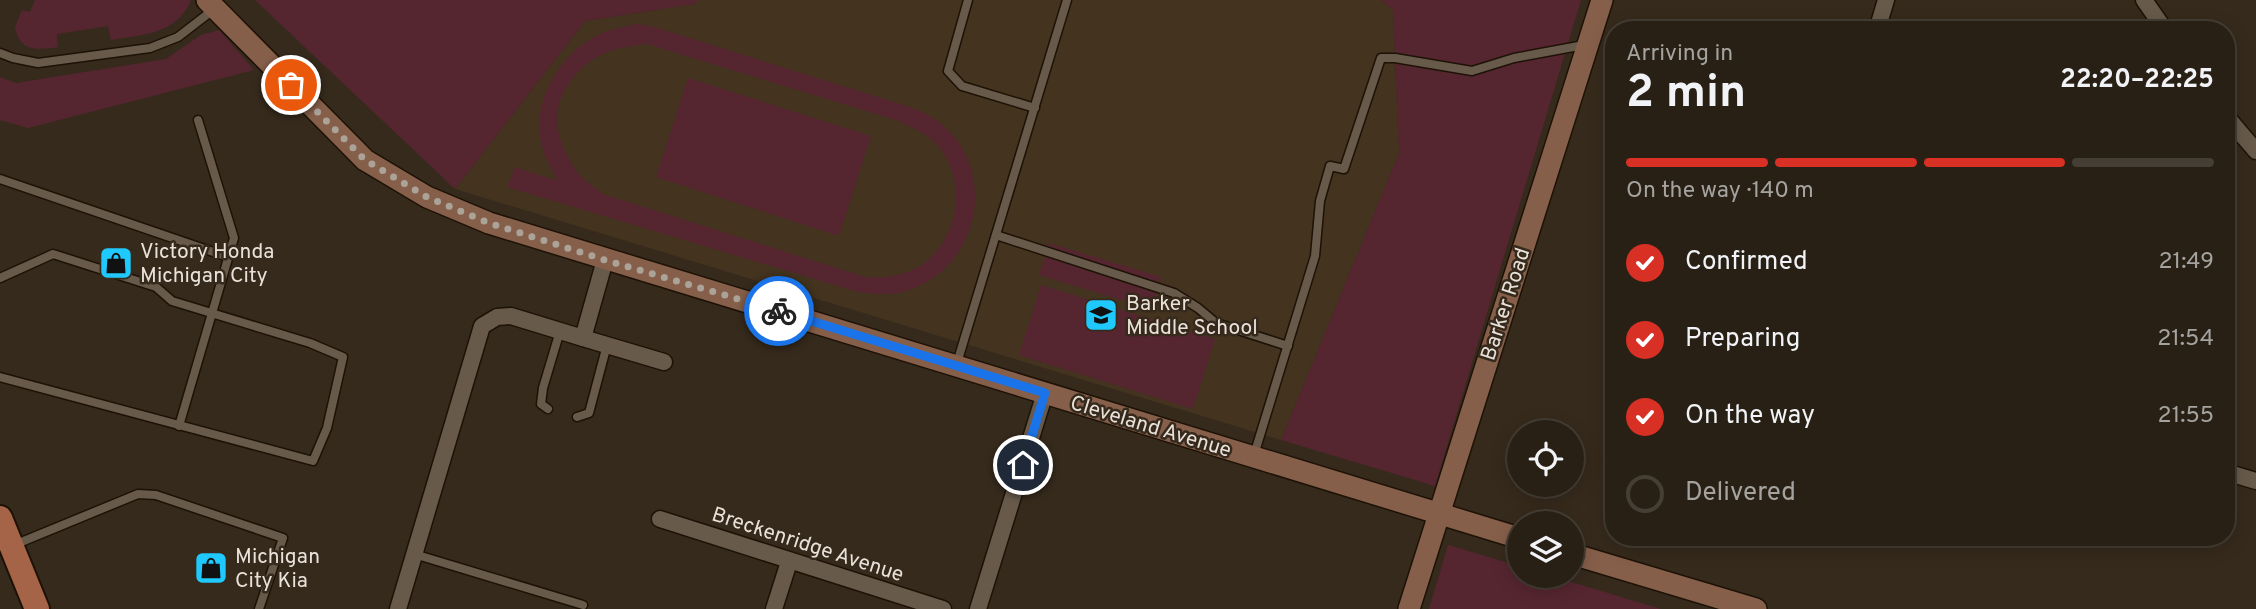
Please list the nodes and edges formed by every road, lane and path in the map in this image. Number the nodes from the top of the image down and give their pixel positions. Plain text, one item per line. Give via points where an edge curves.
1 (968, 0) edge
2 (1067, 0) edge
3 (1602, 0) edge
4 (1886, 0) edge
5 (2144, 0) edge
6 (211, 4) edge
7 (1880, 21) edge
8 (2159, 21) edge
9 (1587, 45) junction
10 (0, 53) edge
11 (1035, 108) junction
12 (198, 120) dead end
13 (2235, 126) edge
14 (2256, 151) edge
15 (0, 178) edge
16 (996, 235) junction
17 (228, 257) junction
18 (605, 260) junction
19 (0, 278) edge
20 (212, 314) junction
21 (560, 331) junction
22 (583, 338) junction
23 (607, 345) junction
24 (1288, 346) junction
25 (664, 362) dead end
26 (957, 366) junction
27 (0, 377) edge
28 (1045, 393) junction
29 (548, 409) dead end
30 (577, 417) dead end
31 (179, 426) junction
32 (1253, 457) junction
33 (2235, 475) edge
34 (2256, 481) edge
35 (1439, 514) junction
36 (660, 519) dead end
37 (4, 533) edge
38 (1507, 534) edge
39 (414, 554) junction
40 (1584, 558) edge
41 (789, 562) junction
42 (583, 605) dead end
43 (38, 609) edge
44 (258, 609) edge
45 (398, 609) edge
46 (774, 609) edge
47 (943, 609) edge
48 (978, 609) edge
49 (1409, 609) edge
50 (1756, 609) edge

1 - 11 lane via 948,71 962,86
2 - 11 lane
3 - 9 street, Barker Road
4 - 7 street
5 - 8 street
6 - 10 lane via 178,37 150,48 38,63
6 - 18 street, Cleveland Avenue via 365,160 427,197 489,223
9 - 24 lane via 1472,71 1381,58 1344,169 1331,166 1320,201 1315,256
9 - 35 street, Barker Road
11 - 16 lane
12 - 17 lane via 234,238
13 - 14 street
15 - 17 lane
16 - 24 lane via 1174,293 1216,323
16 - 26 lane
17 - 20 lane
18 - 22 street
18 - 26 street, Cleveland Avenue
19 - 20 lane via 53,254 156,287 172,302
20 - 31 lane
20 - 31 lane via 343,357 327,428 313,461
21 - 22 street
21 - 29 lane via 543,388 541,404
21 - 39 street via 512,316 497,317 482,326
22 - 23 street
23 - 25 street
23 - 30 lane via 589,413
24 - 32 lane
26 - 28 street, Cleveland Avenue
27 - 31 lane
28 - 32 street, Cleveland Avenue
28 - 48 street
32 - 35 street, Cleveland Avenue
33 - 34 street
35 - 38 street, Cleveland Avenue
35 - 49 street, Barker Road
36 - 41 street, Breckenridge Avenue
37 - 43 main road
37 - 44 lane via 138,494 156,495 284,538
39 - 42 lane
39 - 45 street
40 - 50 street
41 - 46 street
41 - 47 street, Breckenridge Avenue

